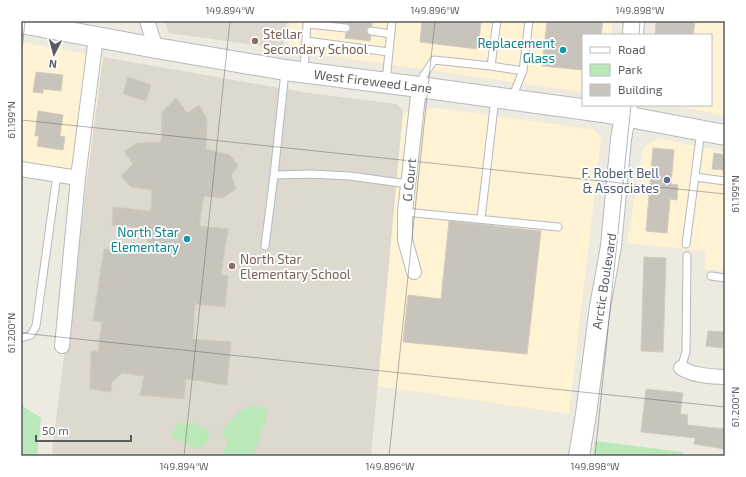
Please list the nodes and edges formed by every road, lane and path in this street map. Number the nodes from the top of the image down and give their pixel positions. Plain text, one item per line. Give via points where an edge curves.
1 (147, 21) edge
2 (392, 21) edge
3 (496, 21) edge
4 (529, 21) edge
5 (634, 21) edge
6 (21, 23) edge
7 (346, 28) dead end
8 (371, 31) dead end
9 (391, 34) junction
10 (633, 34) edge
11 (96, 37) junction
12 (306, 41) junction
13 (156, 48) junction
14 (389, 52) junction
15 (491, 66) junction
16 (294, 71) junction
17 (523, 71) junction
18 (386, 82) junction
19 (419, 87) junction
20 (503, 98) junction
21 (582, 106) edge
22 (585, 106) edge
23 (626, 110) edge
24 (701, 131) junction
25 (725, 136) edge
26 (21, 169) edge
27 (57, 175) junction
28 (274, 175) junction
29 (695, 177) junction
30 (78, 178) junction
31 (725, 182) edge
32 (408, 184) junction
33 (405, 212) junction
34 (481, 219) junction
35 (558, 227) dead end
36 (686, 244) dead end
37 (265, 246) dead end
38 (687, 256) dead end
39 (414, 272) dead end
40 (711, 276) dead end
41 (725, 278) edge
42 (21, 338) edge
43 (62, 346) dead end
44 (681, 368) joint
45 (725, 377) edge
46 (579, 456) edge

1 - 13 street
2 - 9 lane
3 - 15 lane
4 - 17 lane
5 - 10 main road
6 - 11 main road, West Fireweed Lane
7 - 12 lane via 307,24
8 - 9 lane
9 - 14 lane
11 - 13 main road, West Fireweed Lane
11 - 30 street
12 - 14 lane
12 - 16 lane
13 - 16 main road, West Fireweed Lane
14 - 18 lane
15 - 17 lane
15 - 19 lane via 434,60
16 - 18 main road, West Fireweed Lane
16 - 28 lane
17 - 20 lane
18 - 19 main road, West Fireweed Lane
19 - 20 main road, West Fireweed Lane
19 - 32 street, G Court
20 - 21 main road, West Fireweed Lane
20 - 34 lane
22 - 23 main road, West Fireweed Lane
23 - 24 main road, West Fireweed Lane
23 - 46 main road, Arctic Boulevard via 611,246
24 - 25 main road, West Fireweed Lane
24 - 29 lane
26 - 27 street
27 - 30 street
27 - 42 lane via 36,326 31,335
28 - 32 lane via 350,176
28 - 37 lane
29 - 31 lane
29 - 36 lane
30 - 43 street
32 - 33 street, G Court
33 - 34 lane
33 - 39 street, G Court via 405,240
34 - 35 lane
38 - 44 lane via 686,352
40 - 41 lane
44 - 45 street via 697,375

